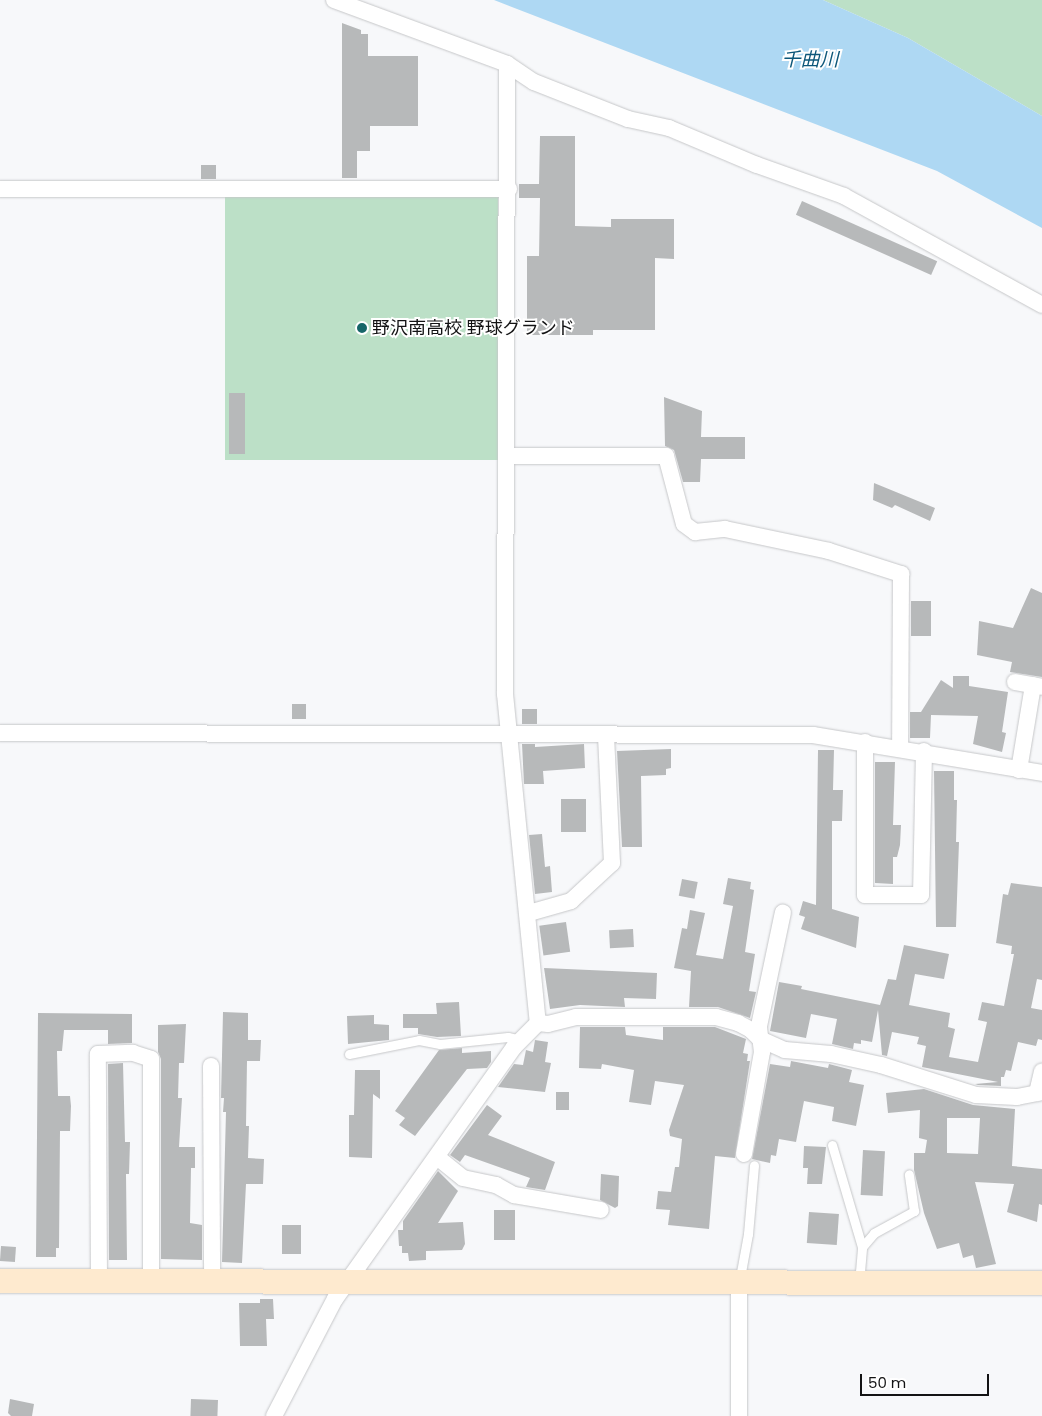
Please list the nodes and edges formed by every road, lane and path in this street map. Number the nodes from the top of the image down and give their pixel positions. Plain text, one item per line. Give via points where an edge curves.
1 (334, 0) edge
2 (507, 64) junction
3 (0, 189) edge
4 (509, 189) junction
5 (1042, 306) edge
6 (506, 456) junction
7 (1015, 682) dead end
8 (1037, 686) edge
9 (0, 733) edge
10 (508, 733) junction
11 (606, 734) junction
12 (865, 742) junction
13 (900, 748) junction
14 (924, 751) junction
15 (1019, 770) junction
16 (1042, 773) edge
17 (783, 912) dead end
18 (529, 913) junction
19 (538, 1023) junction
20 (760, 1039) junction
21 (521, 1040) junction
22 (349, 1054) dead end
23 (211, 1066) dead end
24 (1042, 1072) edge
25 (1039, 1092) edge
26 (832, 1145) dead end
27 (437, 1157) junction
28 (749, 1160) joint
29 (909, 1174) dead end
30 (601, 1210) dead end
31 (862, 1247) junction
32 (0, 1281) edge
33 (98, 1282) junction
34 (151, 1283) junction
35 (212, 1283) junction
36 (739, 1283) junction
37 (859, 1283) junction
38 (1042, 1283) edge
39 (346, 1284) junction
40 (274, 1416) edge
41 (739, 1416) edge

1 - 2 street
2 - 4 street
2 - 5 street via 534,82 619,116 669,128 757,165 844,196
3 - 4 street
4 - 6 street
6 - 10 street
6 - 13 street via 666,456 684,524 695,532 726,528 829,551 901,574
7 - 8 street
8 - 15 street
9 - 10 street
10 - 11 street
10 - 18 street
11 - 12 street via 813,735
11 - 18 street via 612,863 571,901
12 - 13 street
12 - 14 street via 865,895 921,895
13 - 14 street
14 - 15 street
15 - 16 street
17 - 20 street via 759,1026
18 - 19 street
19 - 20 street via 548,1024 576,1017 716,1017 751,1030
19 - 21 street
20 - 25 street via 785,1050 831,1054 881,1065 976,1095 1018,1097
20 - 28 street via 762,1052
21 - 22 lane via 514,1037 440,1044 419,1040
21 - 27 street
23 - 35 street
24 - 25 street
26 - 31 lane
27 - 30 street via 463,1178 496,1184 514,1195
27 - 39 street
28 - 36 lane via 748,1234
29 - 31 lane via 914,1211 874,1233
31 - 37 lane
32 - 33 street
33 - 34 street
33 - 34 street via 98,1054 132,1053 151,1058
34 - 35 street
35 - 39 street
36 - 37 street
36 - 39 street
36 - 41 street
37 - 38 street
39 - 40 street via 334,1299

